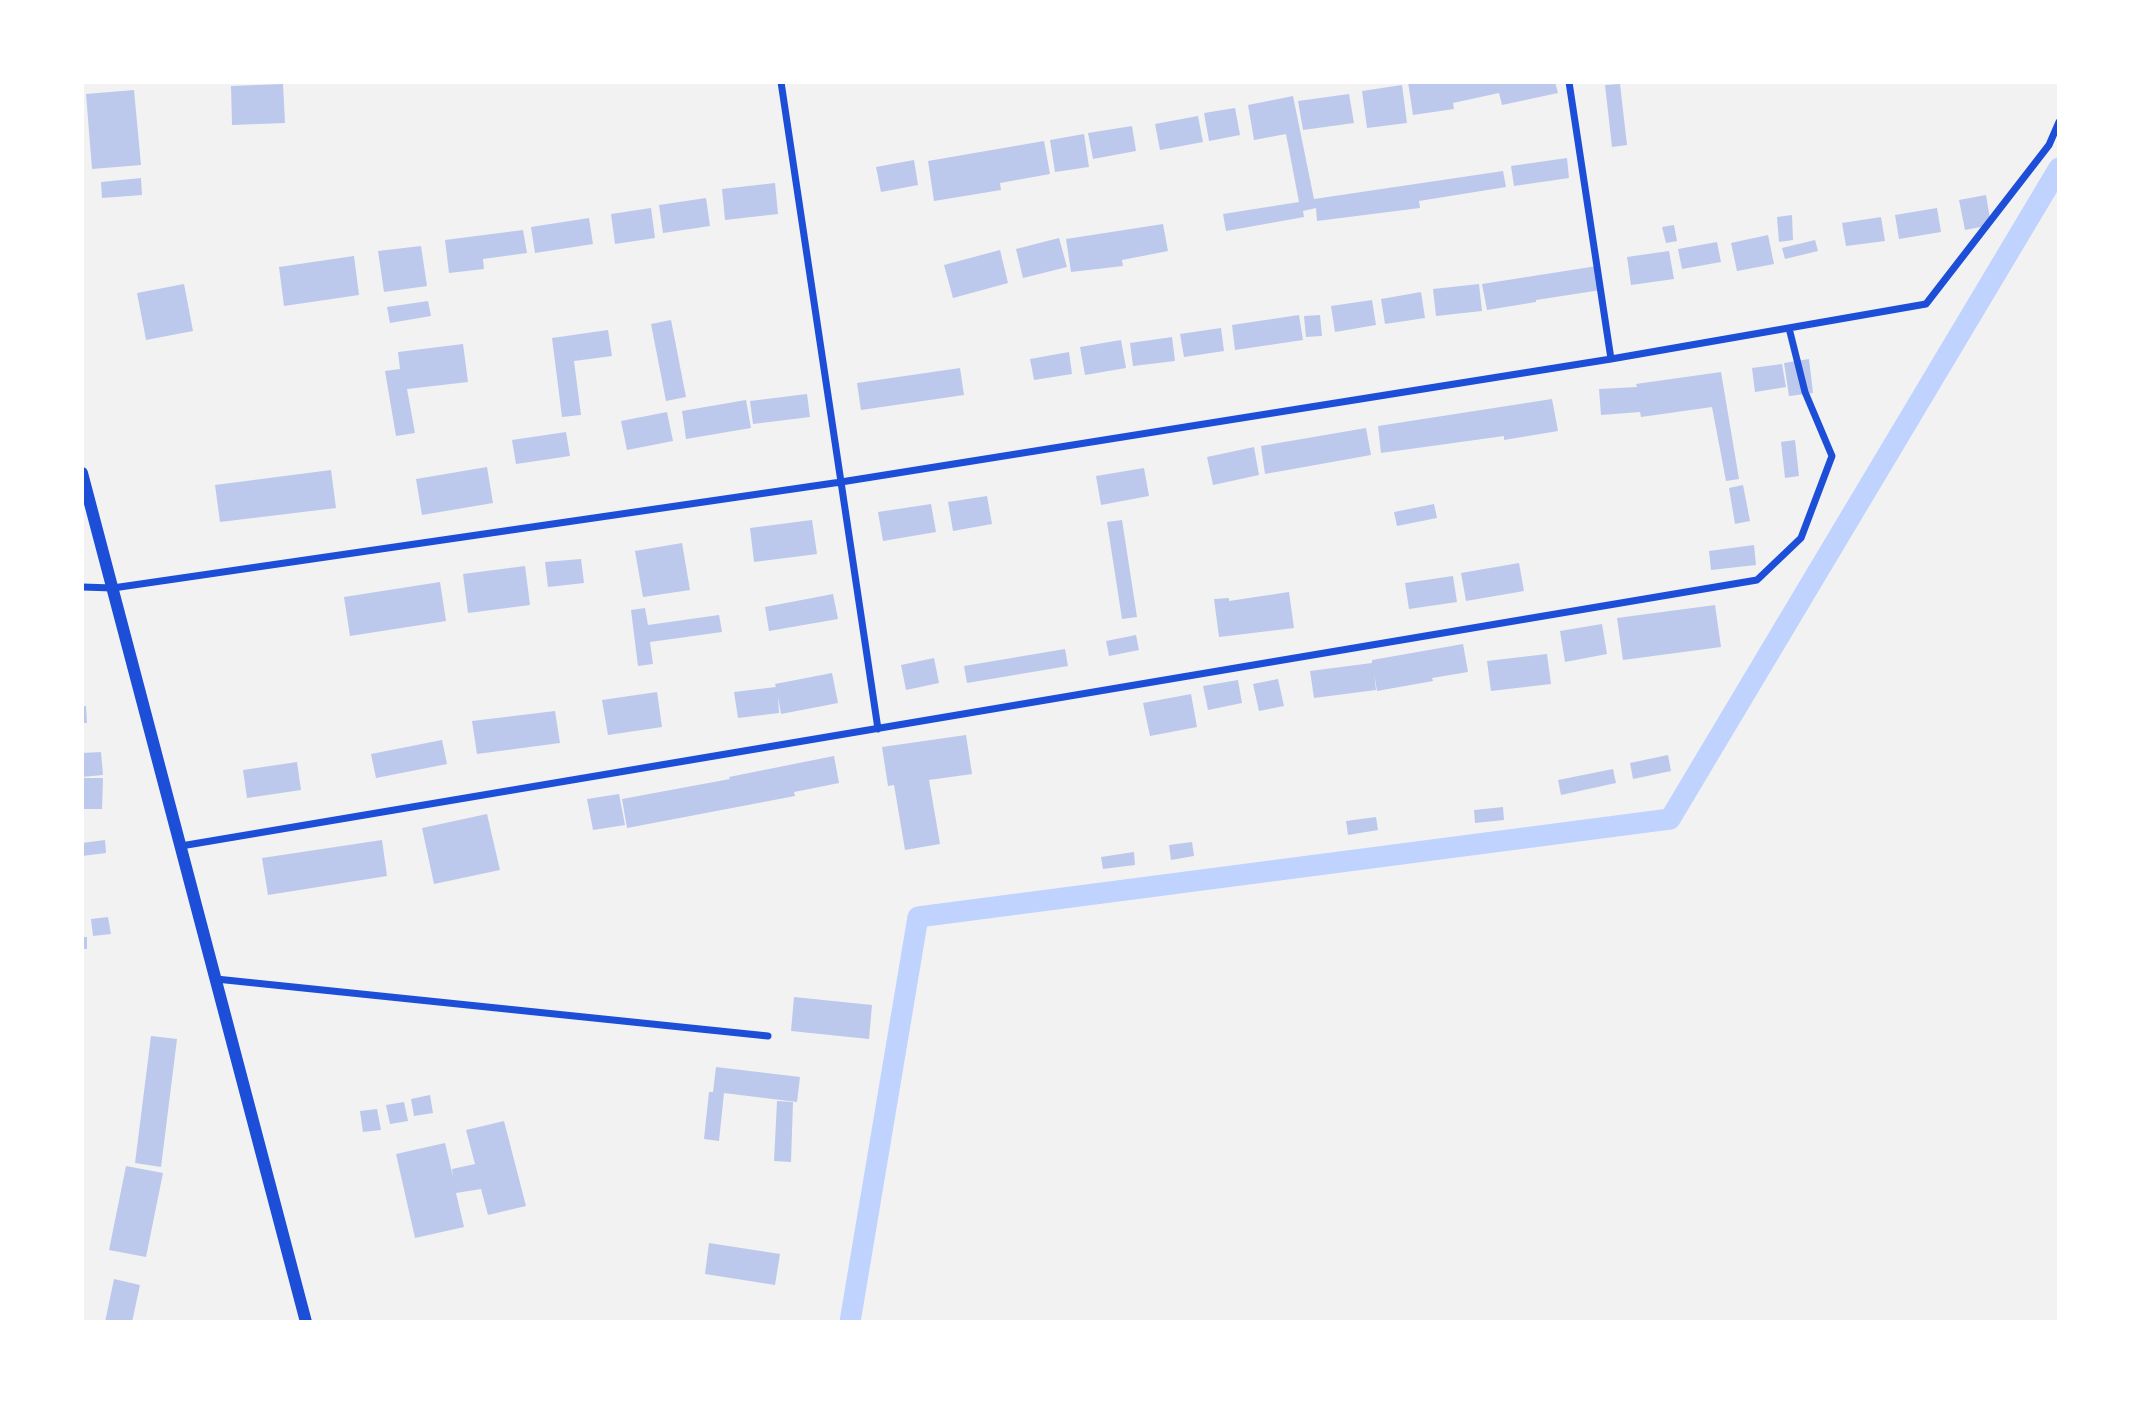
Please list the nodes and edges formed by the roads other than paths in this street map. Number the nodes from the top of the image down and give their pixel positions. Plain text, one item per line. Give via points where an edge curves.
1 (781, 82) edge
2 (1569, 82) edge
3 (2059, 122) edge
4 (1789, 328) junction
5 (1611, 359) junction
6 (82, 473) edge
7 (841, 482) junction
8 (82, 587) edge
9 (113, 588) junction
10 (878, 729) junction
11 (181, 846) junction
12 (216, 979) junction
13 (768, 1036) dead end
14 (306, 1322) edge

1 - 7 street
2 - 5 street
3 - 4 street via 2049,145 1926,304
4 - 5 street
4 - 10 street via 1805,392 1832,456 1801,538 1757,580
5 - 7 street
6 - 9 street
7 - 9 street
7 - 10 street
8 - 9 street
9 - 11 street
10 - 11 street
11 - 12 street
12 - 13 street
12 - 14 street

